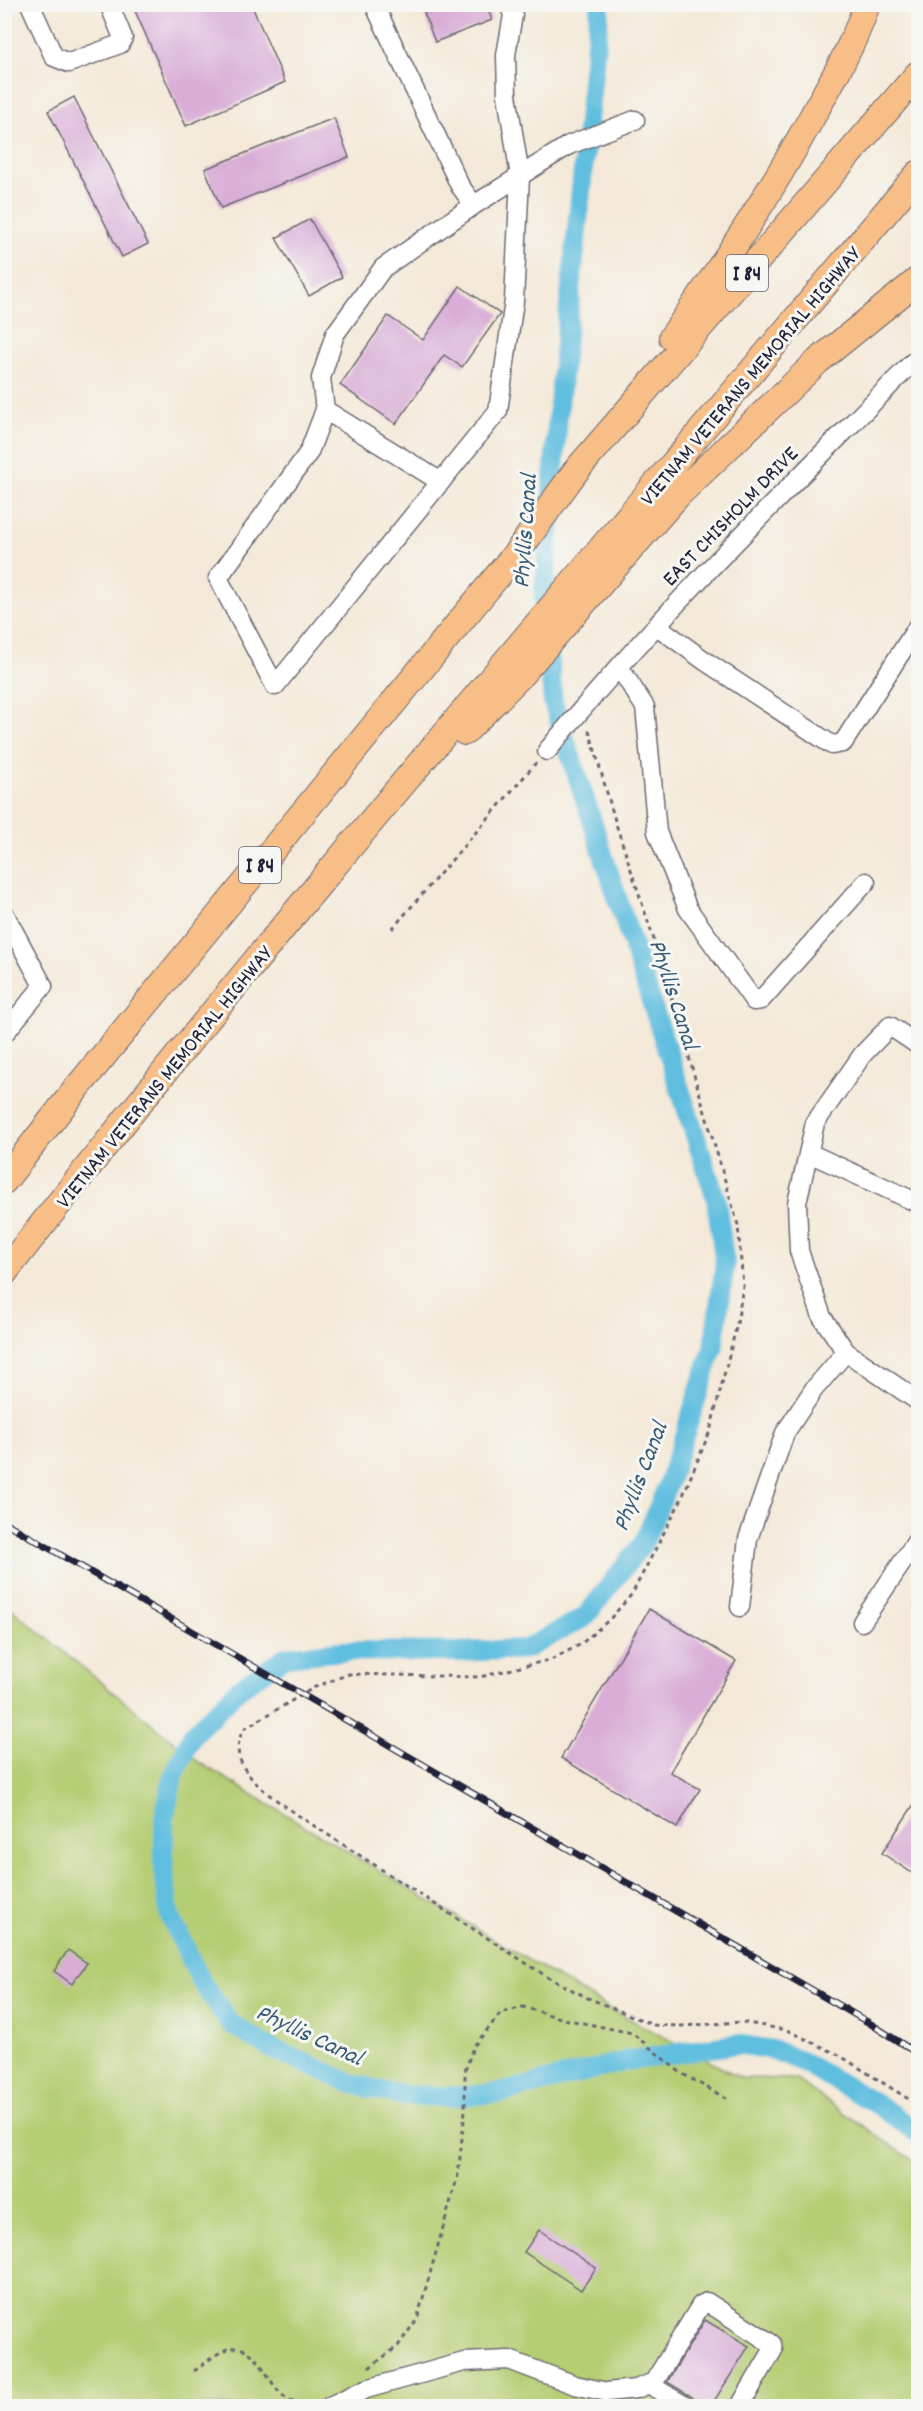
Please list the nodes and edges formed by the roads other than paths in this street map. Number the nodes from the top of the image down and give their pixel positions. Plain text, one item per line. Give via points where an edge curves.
1 (30, 4) edge
2 (109, 4) edge
3 (374, 4) edge
4 (509, 4) edge
5 (867, 4) edge
6 (918, 74) edge
7 (635, 120) dead end
8 (918, 174) edge
9 (520, 176) junction
10 (474, 205) junction
11 (918, 280) edge
12 (918, 358) edge
13 (324, 410) junction
14 (575, 472) junction
15 (441, 482) junction
16 (657, 626) junction
17 (918, 626) edge
18 (619, 667) junction
19 (547, 751) road end
20 (323, 881) junction
21 (866, 882) dead end
22 (4, 913) edge
23 (4, 1034) edge
24 (918, 1045) edge
25 (809, 1153) junction
26 (4, 1181) edge
27 (918, 1203) edge
28 (4, 1273) edge
29 (846, 1352) junction
30 (918, 1401) edge
31 (918, 1539) edge
32 (740, 1608) dead end
33 (862, 1622) dead end
34 (654, 2382) junction
35 (327, 2404) edge
36 (685, 2406) edge
37 (740, 2406) edge

1 - 2 street via 54,57 69,63 120,44 123,38
3 - 10 street via 460,186
4 - 9 street via 513,15 506,55 507,95
5 - 14 highway via 856,36 794,152 709,286
6 - 14 highway, I 84
7 - 9 street via 569,145
8 - 20 highway, VIETNAM VETERANS MEMORIAL HIGHWAY / I 84 via 520,642
9 - 10 street
9 - 15 street via 514,301 498,411
10 - 13 street via 383,268 335,333 321,378
11 - 20 highway via 818,361 685,488 518,678
12 - 16 street, EAST CHISHOLM DRIVE
13 - 15 street
13 - 15 street via 309,452 218,578 275,687
14 - 26 highway, I 84 via 518,551
16 - 17 street via 831,745 843,743
16 - 18 street, EAST CHISHOLM DRIVE
18 - 19 street, EAST CHISHOLM DRIVE
18 - 21 street via 645,707 657,832 688,909 754,1000 761,1000
20 - 28 highway, VIETNAM VETERANS MEMORIAL HIGHWAY / I 84
22 - 23 street via 43,986
24 - 25 street via 890,1026 863,1054 815,1124
25 - 27 street
25 - 29 street via 797,1203 799,1251 822,1317
29 - 30 street
29 - 32 street via 814,1389 785,1433 748,1539
31 - 33 street
34 - 35 street via 636,2389 607,2392 575,2385 509,2360 464,2362
34 - 36 street via 655,2388
34 - 37 street via 701,2305 707,2302 772,2344 773,2350

